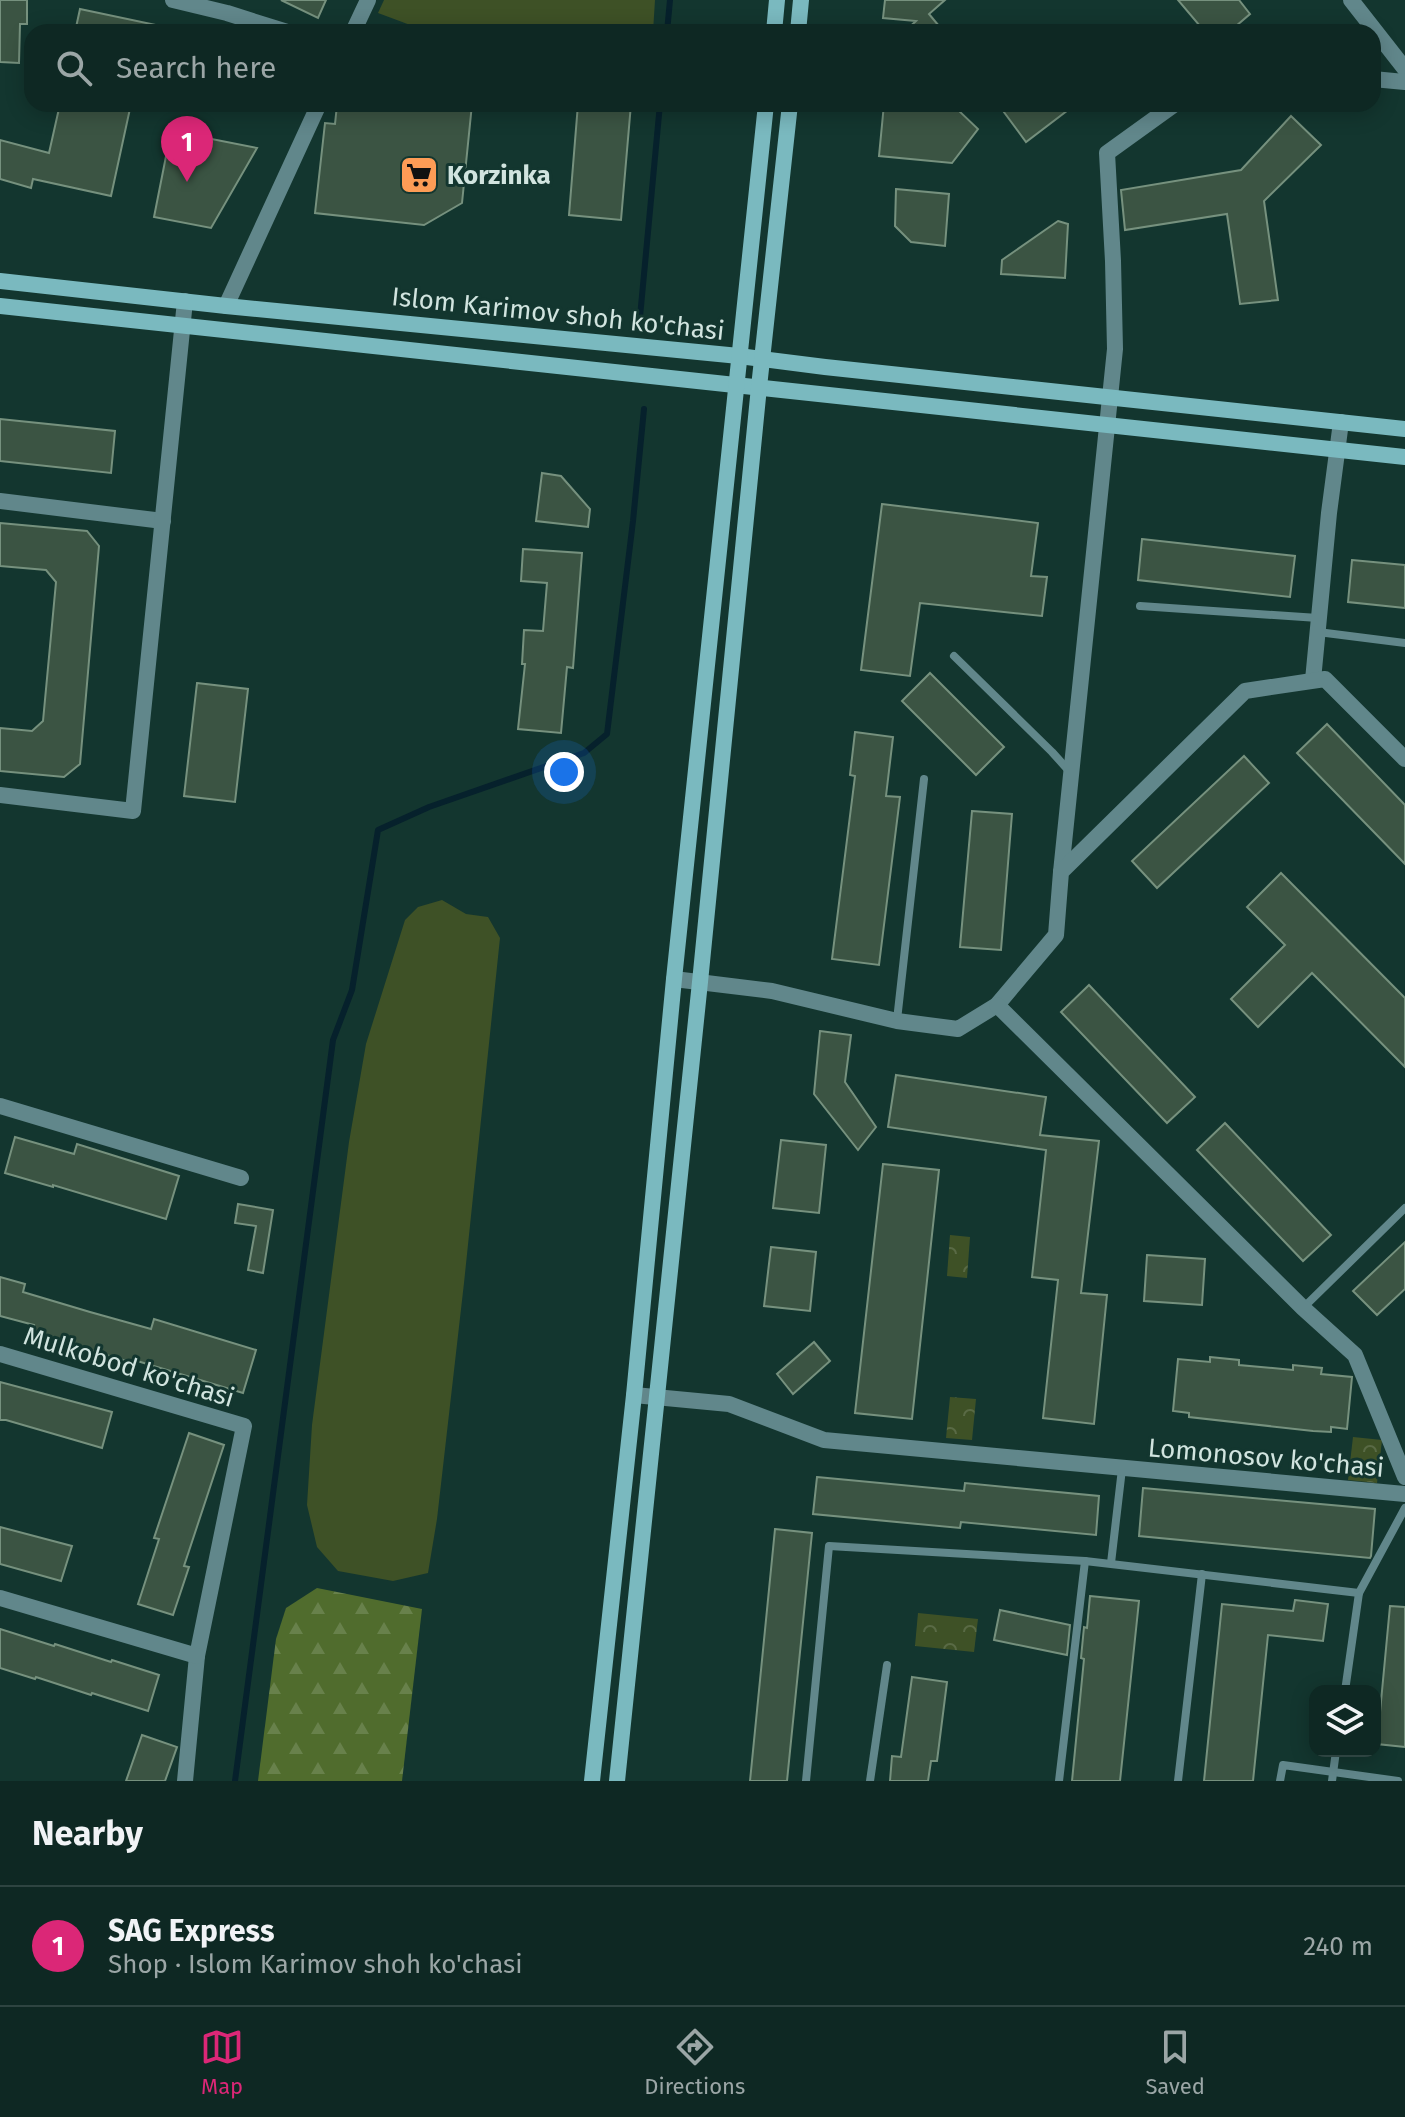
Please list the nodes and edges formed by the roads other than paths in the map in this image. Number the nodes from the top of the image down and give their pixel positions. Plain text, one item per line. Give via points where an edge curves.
1 (173, 0) edge
2 (368, 0) edge
3 (777, 0) edge
4 (801, 0) edge
5 (1351, 0) edge
6 (262, 24) edge
7 (357, 24) edge
8 (775, 24) edge
9 (799, 24) edge
10 (1370, 24) edge
11 (1381, 38) edge
12 (1405, 69) edge
13 (1381, 80) edge
14 (1405, 82) edge
15 (315, 112) edge
16 (765, 112) edge
17 (789, 112) edge
18 (1164, 112) edge
19 (0, 281) edge
20 (185, 301) junction
21 (0, 306) edge
22 (226, 306) junction
23 (183, 327) junction
24 (739, 356) junction
25 (762, 358) junction
26 (736, 385) junction
27 (759, 387) junction
28 (1110, 396) junction
29 (1341, 422) junction
30 (1107, 424) junction
31 (1405, 429) edge
32 (1337, 450) junction
33 (1405, 457) edge
34 (0, 501) edge
35 (163, 521) junction
36 (1140, 606) dead end
37 (1318, 625) junction
38 (1405, 643) edge
39 (954, 656) dead end
40 (1313, 680) junction
41 (1405, 759) edge
42 (1071, 773) junction
43 (924, 779) dead end
44 (0, 795) edge
45 (1061, 872) junction
46 (674, 979) junction
47 (700, 982) junction
48 (997, 1005) junction
49 (897, 1021) junction
50 (0, 1106) edge
51 (241, 1178) dead end
52 (1405, 1208) edge
53 (1303, 1308) junction
54 (0, 1354) edge
55 (634, 1395) junction
56 (656, 1397) junction
57 (1122, 1469) junction
58 (1405, 1477) edge
59 (1405, 1494) edge
60 (1405, 1508) edge
61 (1085, 1561) junction
62 (1111, 1563) junction
63 (1202, 1574) junction
64 (1359, 1593) junction
65 (0, 1598) edge
66 (197, 1656) junction
67 (887, 1665) dead end
68 (1346, 1685) edge
69 (1335, 1757) edge
70 (1333, 1777) edge
71 (185, 1781) edge
72 (592, 1781) edge
73 (617, 1781) edge
74 (806, 1781) edge
75 (870, 1781) edge
76 (1059, 1781) edge
77 (1178, 1781) edge
78 (1280, 1781) edge
79 (1398, 1781) edge

1 - 6 street
2 - 7 street
3 - 8 main road
4 - 9 main road
5 - 10 street
11 - 12 street
13 - 14 street
15 - 22 street
16 - 24 main road
17 - 25 main road
18 - 28 street via 1107,153 1115,349
19 - 20 main road, Islom Karimov shoh ko'chasi
20 - 22 main road, Islom Karimov shoh ko'chasi
20 - 23 street
21 - 23 main road, Islom Karimov shoh ko'chasi
22 - 24 main road, Islom Karimov shoh ko'chasi
23 - 26 main road, Islom Karimov shoh ko'chasi
23 - 35 street
24 - 25 main road, Islom Karimov shoh ko'chasi
24 - 26 main road
25 - 27 main road
25 - 28 main road, Islom Karimov shoh ko'chasi
26 - 27 main road, Islom Karimov shoh ko'chasi
26 - 46 main road
27 - 30 main road, Islom Karimov shoh ko'chasi
27 - 47 main road
28 - 29 main road, Islom Karimov shoh ko'chasi
28 - 30 street
29 - 31 main road, Islom Karimov shoh ko'chasi
29 - 32 street
30 - 32 main road, Islom Karimov shoh ko'chasi
30 - 42 street
32 - 33 main road, Islom Karimov shoh ko'chasi
32 - 37 street
34 - 35 street
35 - 44 street via 133,811
36 - 37 lane
37 - 38 lane
37 - 40 street
39 - 42 lane
40 - 41 street via 1325,679
40 - 45 street via 1245,691
42 - 45 street
43 - 49 lane
45 - 48 street via 1056,935
46 - 47 street
46 - 55 main road
47 - 49 street via 772,991
47 - 56 main road
48 - 49 street via 958,1029
48 - 53 street
50 - 51 street
52 - 53 lane
53 - 58 street via 1355,1355
54 - 66 street, Mulkobod ko'chasi via 244,1426
55 - 56 street, Lomonosov ko'chasi
55 - 72 main road
56 - 57 street, Lomonosov ko'chasi via 729,1404 824,1440
56 - 73 main road
57 - 59 street, Lomonosov ko'chasi
57 - 62 lane
60 - 64 lane
61 - 62 lane
61 - 74 lane via 829,1546
61 - 76 lane
62 - 63 lane
63 - 64 lane
63 - 77 lane
64 - 68 lane
65 - 66 street
66 - 71 street
67 - 75 lane
69 - 70 lane
70 - 78 lane via 1283,1765
70 - 79 lane

